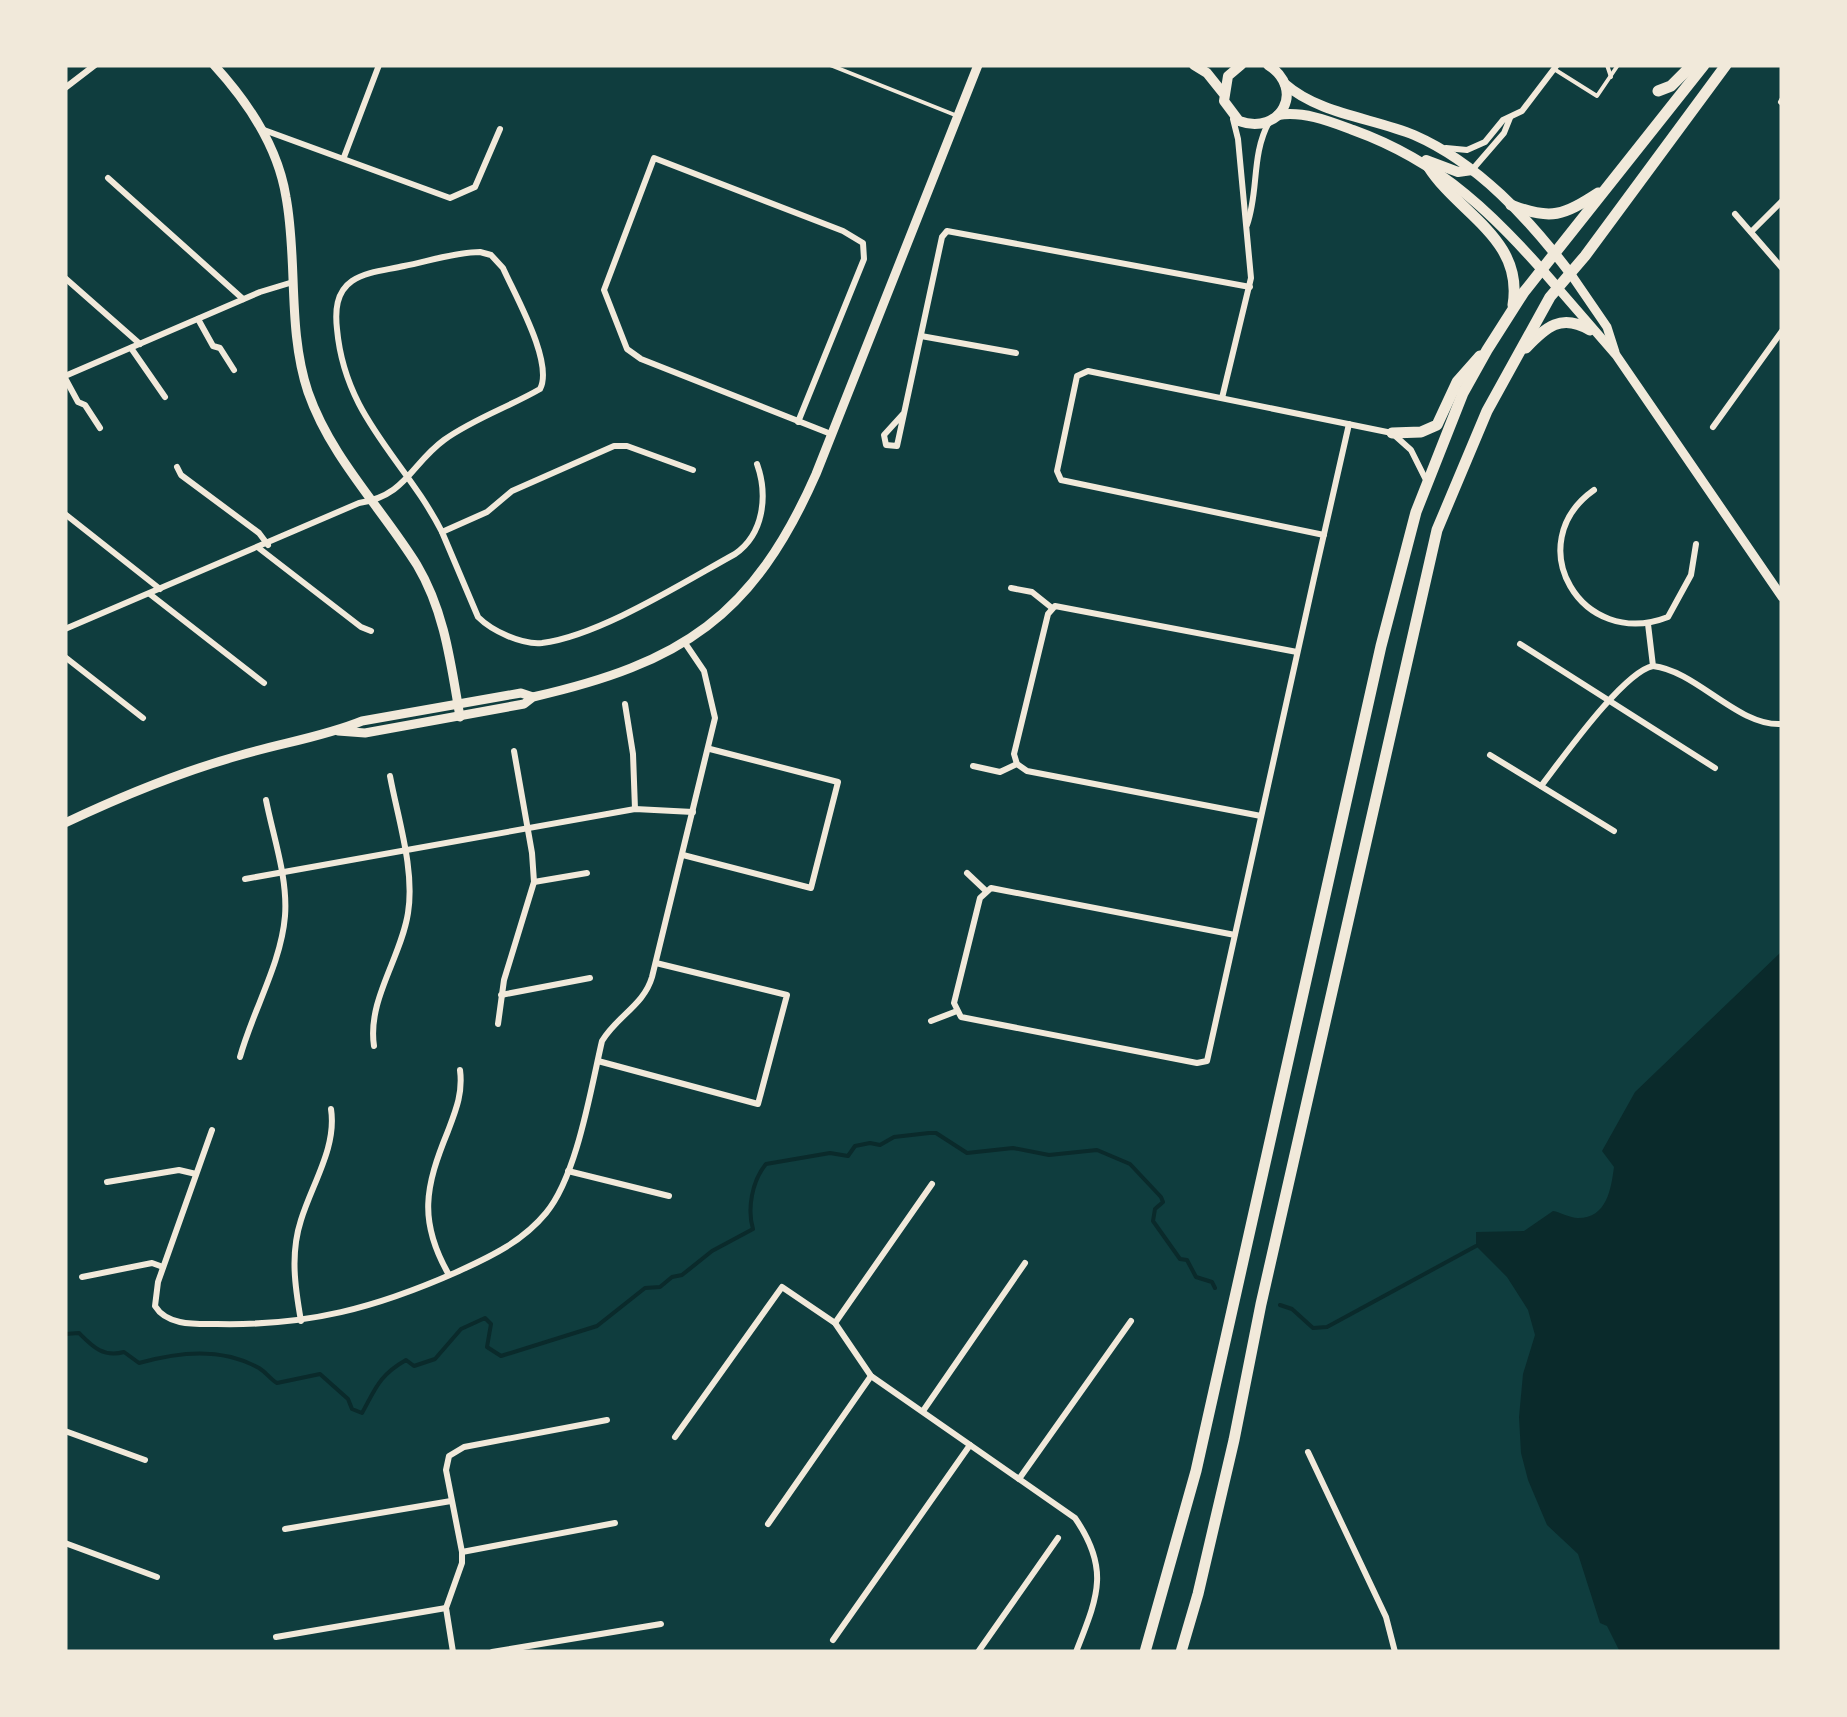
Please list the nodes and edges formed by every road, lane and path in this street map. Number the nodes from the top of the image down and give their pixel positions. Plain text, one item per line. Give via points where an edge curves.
1 (95, 65) edge
2 (214, 65) edge
3 (380, 65) edge
4 (830, 65) edge
5 (978, 65) edge
6 (1194, 65) edge
7 (1241, 65) edge
8 (1268, 65) edge
9 (1282, 65) edge
10 (1608, 65) edge
11 (1618, 65) edge
12 (1692, 65) edge
13 (1704, 65) edge
14 (1726, 65) edge
15 (1556, 67) edge
16 (1610, 77) junction
17 (1284, 81) junction
18 (65, 88) edge
19 (1658, 91) dead end
20 (1223, 93) junction
21 (1232, 115) junction
22 (957, 116) junction
23 (1510, 118) junction
24 (1274, 119) junction
25 (261, 130) junction
26 (500, 130) dead end
27 (1435, 145) junction
28 (344, 157) junction
29 (1413, 157) junction
30 (1428, 166) junction
31 (1472, 170) junction
32 (108, 178) dead end
33 (1606, 188) junction
34 (1782, 201) edge
35 (1512, 205) junction
36 (1734, 214) dead end
37 (1247, 226) junction
38 (1751, 232) junction
39 (1556, 254) junction
40 (1782, 268) edge
41 (1542, 270) junction
42 (1570, 273) junction
43 (65, 278) edge
44 (293, 282) junction
45 (1250, 287) junction
46 (1557, 288) junction
47 (243, 299) junction
48 (1512, 310) junction
49 (198, 318) junction
50 (1590, 330) junction
51 (1782, 331) edge
52 (920, 336) junction
53 (136, 346) junction
54 (1486, 350) junction
55 (1016, 353) dead end
56 (1616, 355) junction
57 (1512, 361) junction
58 (234, 370) dead end
59 (65, 377) edge
60 (164, 397) dead end
61 (1222, 398) junction
62 (904, 413) junction
63 (798, 422) junction
64 (1349, 424) junction
65 (1714, 427) dead end
66 (100, 428) dead end
67 (1392, 433) junction
68 (831, 434) junction
69 (758, 464) dead end
70 (177, 467) dead end
71 (693, 470) dead end
72 (410, 477) junction
73 (1427, 482) junction
74 (1594, 490) dead end
75 (371, 501) junction
76 (65, 514) edge
77 (442, 532) junction
78 (1324, 535) junction
79 (1696, 544) dead end
80 (268, 545) junction
81 (259, 548) junction
82 (1010, 588) dead end
83 (161, 589) junction
84 (150, 594) junction
85 (1782, 597) edge
86 (1052, 608) junction
87 (1648, 624) junction
88 (65, 629) edge
89 (371, 631) dead end
90 (685, 643) junction
91 (1520, 644) dead end
92 (1297, 652) junction
93 (65, 657) edge
94 (1654, 666) junction
95 (264, 684) dead end
96 (534, 697) junction
97 (1610, 700) junction
98 (458, 704) junction
99 (625, 704) dead end
100 (460, 717) junction
101 (143, 718) dead end
102 (1782, 724) edge
103 (338, 731) junction
104 (710, 749) junction
105 (514, 751) dead end
106 (1490, 755) dead end
107 (1017, 764) junction
108 (973, 766) dead end
109 (1715, 768) dead end
110 (390, 776) dead end
111 (1541, 786) junction
112 (266, 800) dead end
113 (635, 809) junction
114 (694, 812) junction
115 (1260, 816) junction
116 (65, 823) edge
117 (527, 826) junction
118 (1614, 831) dead end
119 (404, 849) junction
120 (683, 855) junction
121 (280, 872) junction
122 (587, 873) dead end
123 (967, 873) dead end
124 (245, 879) dead end
125 (534, 882) junction
126 (984, 890) junction
127 (1235, 936) junction
128 (656, 963) junction
129 (590, 978) dead end
130 (501, 996) junction
131 (956, 1011) junction
132 (931, 1021) dead end
133 (498, 1024) dead end
134 (374, 1046) dead end
135 (240, 1057) dead end
136 (598, 1062) junction
137 (460, 1070) dead end
138 (330, 1109) dead end
139 (212, 1130) dead end
140 (568, 1171) junction
141 (196, 1174) junction
142 (107, 1182) dead end
143 (932, 1184) dead end
144 (669, 1196) dead end
145 (1025, 1264) dead end
146 (164, 1267) junction
147 (449, 1275) junction
148 (82, 1277) dead end
149 (301, 1321) junction
150 (1131, 1321) dead end
151 (835, 1322) junction
152 (871, 1376) junction
153 (923, 1411) junction
154 (606, 1420) dead end
155 (65, 1431) edge
156 (675, 1437) dead end
157 (970, 1445) junction
158 (1308, 1452) dead end
159 (145, 1460) dead end
160 (1019, 1479) junction
161 (452, 1500) junction
162 (615, 1523) dead end
163 (768, 1524) dead end
164 (285, 1529) dead end
165 (1058, 1538) dead end
166 (65, 1543) edge
167 (462, 1552) junction
168 (157, 1577) dead end
169 (446, 1608) junction
170 (661, 1624) dead end
171 (276, 1637) dead end
172 (834, 1640) dead end
173 (453, 1652) edge
174 (492, 1652) edge
175 (978, 1652) edge
176 (1076, 1652) edge
177 (1145, 1652) edge
178 (1180, 1652) edge
179 (1395, 1652) edge

1 - 18 street
2 - 25 street
3 - 28 street
4 - 22 lane
5 - 22 street
6 - 20 main road
7 - 20 main road
8 - 17 main road
9 - 17 street
10 - 16 lane
11 - 16 lane
12 - 19 main road
13 - 33 main road
14 - 42 main road
15 - 16 lane via 1598,96
15 - 23 street
17 - 24 main road via 1286,100
17 - 27 main road via 1312,100
20 - 21 main road
21 - 24 main road via 1249,125
21 - 37 street
22 - 68 street
23 - 27 street via 1474,148
23 - 31 street
24 - 29 main road via 1297,113 1338,124
24 - 37 street via 1258,148
25 - 28 street
25 - 44 street via 286,193
26 - 28 street via 475,187 458,196 442,196
27 - 31 main road
29 - 30 main road
29 - 31 main road
30 - 41 main road via 1482,206
30 - 48 main road via 1496,237 1513,276
31 - 35 main road
32 - 47 street
33 - 35 main road via 1564,214
33 - 39 main road
34 - 38 street
35 - 39 main road
36 - 38 street
37 - 45 street
38 - 40 street
39 - 41 main road
39 - 42 main road
41 - 46 main road
41 - 48 main road
42 - 46 main road
42 - 56 street via 1607,327
43 - 53 street
44 - 47 street
44 - 75 street via 312,403
45 - 52 street via 948,231
45 - 61 street
46 - 50 street
46 - 57 main road
47 - 49 street
48 - 54 main road
49 - 53 street
49 - 58 street
50 - 56 street
50 - 57 main road via 1571,321 1552,324
51 - 65 street
52 - 55 street
52 - 62 street
53 - 59 street
53 - 60 street
54 - 67 main road via 1456,382 1437,425
54 - 73 main road
56 - 85 street
57 - 178 main road via 1450,495 1424,579 1234,1440
59 - 66 street
61 - 64 street
61 - 78 street via 1081,372 1057,476
62 - 62 street via 897,446 886,445 884,435
63 - 63 street via 864,259 863,243 654,158 604,290 627,349
63 - 68 street
64 - 67 street
64 - 78 street
67 - 73 street via 1412,450
68 - 90 street via 774,558 749,589
69 - 77 street via 764,501 744,548 608,620 545,643 514,638 482,621
70 - 80 street
71 - 77 street via 614,446 512,490 487,512
72 - 72 street via 445,439 544,383 544,364 503,268 486,253 364,275 336,306 353,394 368,425
72 - 75 street
72 - 77 street
73 - 177 main road via 1381,646 1200,1453
74 - 87 street via 1571,512 1563,531 1562,563 1572,591 1603,618
75 - 80 street
75 - 98 street via 428,586
76 - 83 street
78 - 92 street
79 - 87 street via 1694,565 1673,610
80 - 81 street
81 - 83 street
81 - 89 street
82 - 86 street via 1032,592
83 - 84 street
84 - 88 street
84 - 95 street
86 - 92 street
86 - 107 street via 1014,754
87 - 94 street
90 - 96 street via 630,671
90 - 104 street via 710,688 716,718
91 - 97 street
92 - 115 street
93 - 101 street
94 - 97 street
94 - 102 street via 1760,721
96 - 98 street via 521,693
96 - 100 street
97 - 109 street
97 - 111 street
98 - 100 street
98 - 103 street
99 - 113 street
100 - 103 street via 365,733
103 - 116 street via 198,768
104 - 114 street
104 - 120 street via 838,782 834,799 811,888
105 - 117 street
106 - 111 street
107 - 108 street via 1000,772
107 - 115 street via 1027,772
110 - 119 street
111 - 118 street
112 - 121 street
113 - 114 street
113 - 117 street
114 - 120 street
115 - 127 street
117 - 119 street
117 - 125 street
119 - 121 street
119 - 134 street via 409,910 371,1024
120 - 128 street
121 - 124 street
121 - 135 street via 284,920
122 - 125 street
123 - 126 street
125 - 130 street
126 - 127 street
126 - 131 street
127 - 131 street via 1207,1061 1198,1064
128 - 136 street via 647,992 606,1034
128 - 136 street via 787,995 758,1104
129 - 130 street
130 - 133 street
131 - 132 street
136 - 140 street
137 - 147 street via 460,1100 426,1202 435,1252
138 - 149 street via 334,1128 295,1253
139 - 141 street
140 - 144 street
140 - 147 street via 555,1202 531,1230
141 - 142 street via 172,1170
141 - 146 street
143 - 151 street
145 - 153 street
146 - 148 street via 152,1263
146 - 149 street via 155,1306 168,1319
147 - 149 street via 384,1303
150 - 160 street
151 - 152 street
151 - 156 street via 782,1286
152 - 153 street
152 - 163 street
153 - 157 street
154 - 161 street via 460,1448 446,1463
155 - 159 street
157 - 160 street
157 - 172 street
158 - 179 street via 1386,1617
160 - 176 street via 1076,1518 1091,1542 1097,1596
161 - 164 street
161 - 167 street
162 - 167 street
165 - 175 street
166 - 168 street
167 - 169 street
169 - 171 street
169 - 173 street
170 - 174 street

